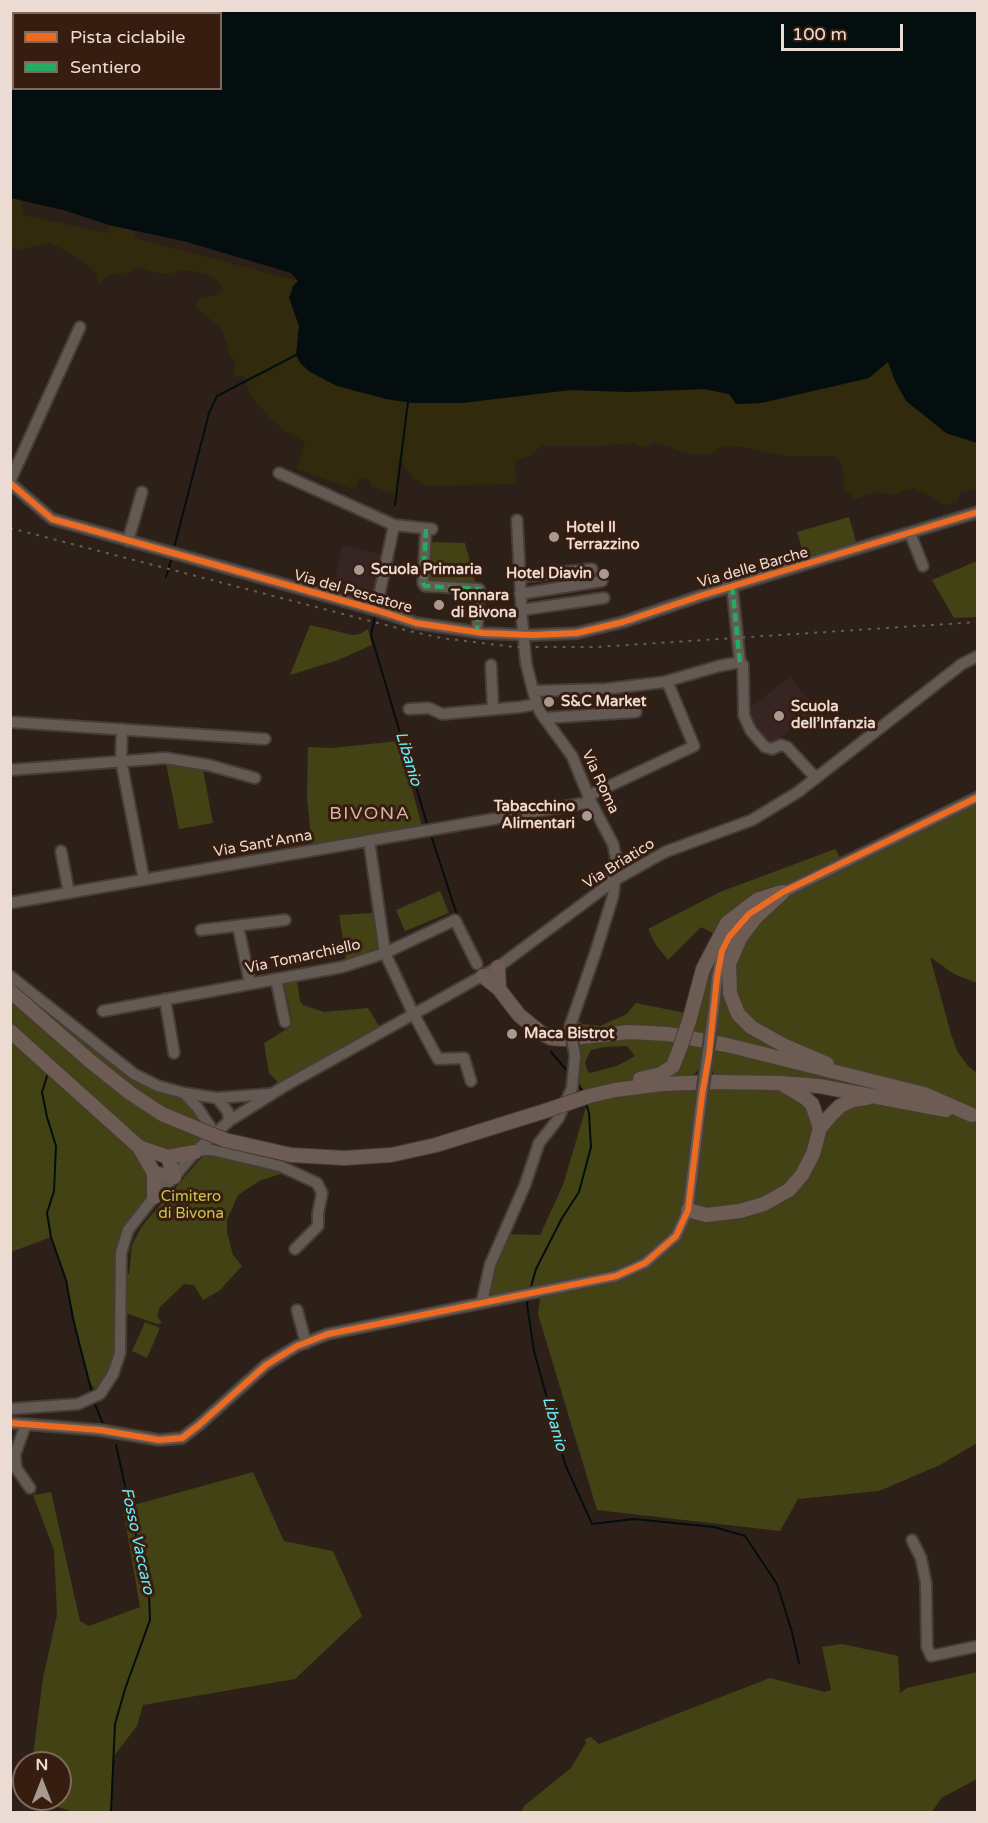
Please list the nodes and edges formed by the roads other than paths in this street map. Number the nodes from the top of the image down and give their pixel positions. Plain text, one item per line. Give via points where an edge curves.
1 (80, 327) dead end
2 (279, 473) dead end
3 (10, 482) edge
4 (142, 492) dead end
5 (978, 512) edge
6 (517, 520) dead end
7 (394, 525) junction
8 (910, 533) junction
9 (128, 541) junction
10 (923, 566) dead end
11 (592, 569) dead end
12 (519, 577) junction
13 (602, 581) dead end
14 (732, 586) junction
15 (520, 594) junction
16 (604, 598) dead end
17 (376, 610) junction
18 (521, 610) junction
19 (477, 632) junction
20 (529, 635) junction
21 (978, 656) edge
22 (740, 662) junction
23 (491, 665) dead end
24 (667, 681) junction
25 (533, 691) junction
26 (536, 704) junction
27 (409, 709) dead end
28 (493, 710) junction
29 (636, 712) dead end
30 (544, 718) junction
31 (10, 722) edge
32 (122, 729) junction
33 (265, 739) dead end
34 (121, 760) junction
35 (10, 770) edge
36 (815, 777) junction
37 (255, 778) dead end
38 (978, 796) edge
39 (590, 799) junction
40 (369, 840) junction
41 (61, 851) dead end
42 (144, 880) junction
43 (611, 883) junction
44 (783, 892) junction
45 (69, 893) junction
46 (10, 903) edge
47 (285, 920) dead end
48 (238, 926) junction
49 (201, 930) dead end
50 (385, 953) junction
51 (498, 967) junction
52 (480, 970) junction
53 (10, 976) edge
54 (276, 979) junction
55 (250, 984) junction
56 (499, 989) junction
57 (10, 991) edge
58 (165, 999) junction
59 (103, 1011) dead end
60 (413, 1013) junction
61 (285, 1022) dead end
62 (10, 1031) edge
63 (174, 1053) dead end
64 (862, 1079) junction
65 (471, 1081) dead end
66 (781, 1083) junction
67 (615, 1090) junction
68 (184, 1093) junction
69 (271, 1094) junction
70 (881, 1097) junction
71 (218, 1098) junction
72 (975, 1115) edge
73 (204, 1117) junction
74 (228, 1121) junction
75 (820, 1128) junction
76 (139, 1147) junction
77 (199, 1148) junction
78 (168, 1157) junction
79 (154, 1173) junction
80 (174, 1177) junction
81 (154, 1197) junction
82 (688, 1210) junction
83 (295, 1249) dead end
84 (482, 1302) junction
85 (297, 1310) dead end
86 (306, 1343) junction
87 (10, 1409) edge
88 (10, 1423) edge
89 (26, 1424) junction
90 (30, 1488) dead end
91 (912, 1540) dead end
92 (978, 1646) edge

1 - 3 street
2 - 7 street
3 - 9 street, Via del Pescatore via 52,519
4 - 9 street
5 - 8 street, Via delle Barche
6 - 12 street, Via Roma
7 - 17 street
7 - 19 street via 429,529 425,586 479,589
8 - 10 street
8 - 14 street, Via delle Barche
9 - 17 street, Via del Pescatore
11 - 12 street
12 - 15 street, Via Roma
13 - 15 street
14 - 20 street, Via delle Barche via 623,622 577,633
14 - 22 street
15 - 18 street, Via Roma
16 - 18 street
17 - 19 street, Via del Pescatore via 416,623
18 - 20 street, Via Roma
19 - 20 street, Via del Pescatore
20 - 25 street, Via Roma via 526,663
21 - 36 street, Via Briatico via 962,664
22 - 24 street
22 - 36 street via 744,716 751,731 771,750 781,745 787,747
23 - 28 street
24 - 25 street via 606,689
24 - 39 street, Via Sant'Anna via 694,746
25 - 26 street, Via Roma
26 - 28 street
26 - 30 street, Via Roma
27 - 28 street via 429,708 442,714
29 - 30 street
30 - 39 street, Via Roma via 572,756
31 - 32 street
32 - 33 street
32 - 34 street
34 - 35 street
34 - 37 street via 165,758
34 - 42 street
36 - 43 street, Via Briatico via 752,820 665,852
38 - 44 street
39 - 40 street, Via Sant'Anna
39 - 43 street, Via Roma via 613,844 616,858
40 - 42 street, Via Sant'Anna
40 - 50 street
41 - 45 street
42 - 45 street, Via Sant'Anna
43 - 51 street, Via Briatico
43 - 84 street, Via Roma, bridge via 613,896 570,1026 575,1056 572,1084 558,1119 539,1143 490,1265
44 - 64 main road via 752,922 733,952 728,977 738,1014 762,1035
44 - 67 main road, bridge via 757,900 727,923 703,969 673,1066 661,1074 625,1082
44 - 82 street, bridge via 749,914 722,951
45 - 46 street, Via Sant'Anna
47 - 48 street
48 - 49 street
48 - 55 street
50 - 52 street, Via Tomarchiello via 455,920
50 - 54 street, Via Tomarchiello via 342,967
50 - 60 street
51 - 52 street, Via Briatico
51 - 56 main road
52 - 56 main road
52 - 60 street, Via Briatico
53 - 68 street via 134,1074
54 - 55 street, Via Tomarchiello
54 - 61 street
55 - 58 street, Via Tomarchiello
56 - 64 main road via 519,1015 551,1038 629,1032 668,1034
57 - 67 main road, bridge via 130,1094 162,1114 225,1140 291,1155 391,1155
58 - 59 street, Via Tomarchiello
58 - 63 street
60 - 65 street via 438,1059 464,1058
60 - 69 street, Via Briatico
62 - 76 main road
64 - 72 main road via 924,1094
66 - 67 main road via 697,1082
66 - 70 main road
66 - 75 main road via 812,1104
68 - 71 street
68 - 73 street
69 - 71 street
69 - 74 street, Via Briatico
70 - 72 main road
70 - 75 main road via 840,1106
71 - 74 street via 228,1112
73 - 74 street
73 - 77 street via 210,1128
74 - 77 street, Via Briatico
75 - 82 main road via 813,1154 789,1190 740,1211 706,1215
76 - 78 main road
76 - 79 main road
77 - 78 main road
77 - 80 street, Via Briatico
77 - 83 street via 280,1166 317,1183 322,1193 318,1226
78 - 80 main road
79 - 80 main road
79 - 81 main road
80 - 81 street, Via Briatico
81 - 87 street, Via Briatico via 128,1230 121,1253 120,1353 113,1374 93,1397 78,1404
82 - 84 street via 676,1236 645,1263 616,1276
84 - 86 street via 328,1334
85 - 86 street
86 - 89 street via 266,1365 182,1437 159,1440
88 - 89 street
89 - 90 street via 15,1454 16,1468
91 - 92 street via 926,1583 927,1647 931,1656

